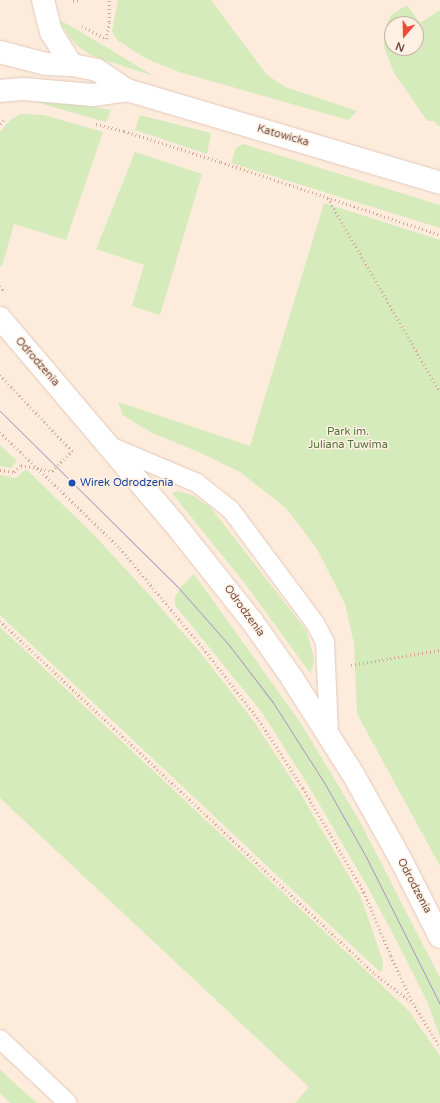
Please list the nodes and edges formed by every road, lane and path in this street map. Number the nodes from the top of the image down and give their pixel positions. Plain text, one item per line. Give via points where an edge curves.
1 (43, 0) edge
2 (109, 0) edge
3 (75, 23) dead end
4 (0, 52) edge
5 (72, 65) junction
6 (127, 90) junction
7 (0, 91) edge
8 (93, 123) dead end
9 (440, 183) edge
10 (328, 198) junction
11 (440, 235) edge
12 (0, 318) edge
13 (0, 375) edge
14 (440, 392) edge
15 (0, 432) edge
16 (80, 446) dead end
17 (109, 446) junction
18 (72, 451) junction
19 (38, 468) junction
20 (0, 470) edge
21 (0, 621) edge
22 (440, 650) edge
23 (346, 666) dead end
24 (329, 735) junction
25 (440, 937) edge
26 (414, 1003) junction
27 (0, 1039) edge
28 (440, 1047) edge
29 (68, 1103) edge

1 - 5 street via 52,32
2 - 3 path via 106,39
4 - 5 street, Katowicka via 46,64
5 - 6 street, Katowicka via 97,70
6 - 7 street, Katowicka via 93,95 24,89
6 - 9 street, Katowicka
8 - 10 path via 132,133
10 - 11 path
10 - 14 path
12 - 17 street, Odrodzenia
13 - 18 path
15 - 19 path
16 - 18 path
17 - 24 street, Odrodzenia via 230,592 288,672
17 - 24 lane via 197,483 231,510 316,623 325,642
18 - 19 path via 52,471
19 - 20 path via 21,465 14,472
19 - 26 path via 120,548 204,648 259,720 303,788 364,892
21 - 26 path via 375,974
22 - 23 path
24 - 25 street, Odrodzenia via 374,811
26 - 28 path
27 - 29 lane

